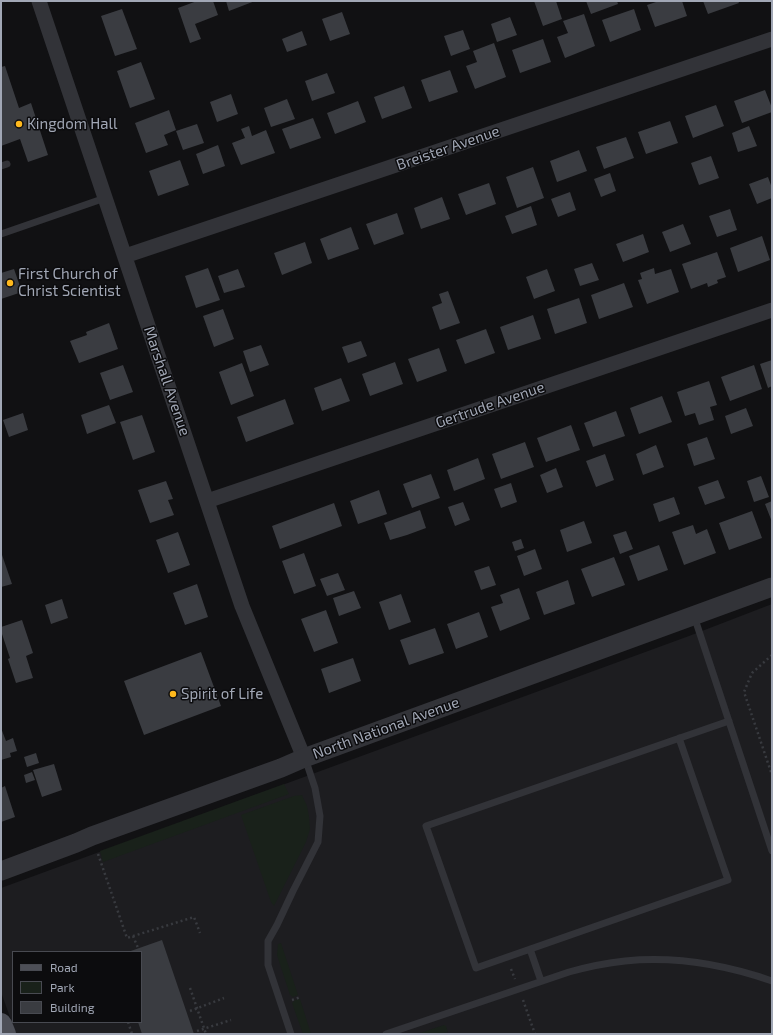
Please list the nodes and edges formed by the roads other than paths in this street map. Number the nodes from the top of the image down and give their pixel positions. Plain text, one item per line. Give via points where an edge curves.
1 (42, 2) edge
2 (772, 39) edge
3 (105, 198) junction
4 (1, 234) edge
5 (125, 256) junction
6 (772, 310) edge
7 (207, 501) junction
8 (772, 587) edge
9 (694, 616) junction
10 (728, 721) junction
11 (679, 738) junction
12 (304, 758) junction
13 (772, 851) edge
14 (1, 871) edge
15 (530, 949) junction
16 (541, 981) junction
17 (772, 982) edge
18 (1, 1024) edge
19 (5, 1034) edge
20 (291, 1034) edge
21 (386, 1034) edge

1 - 3 street, Marshall Avenue
2 - 5 street, Breister Avenue
3 - 4 lane
3 - 5 street, Marshall Avenue
5 - 7 street, Marshall Avenue
6 - 7 street, Gertrude Avenue
7 - 12 street, Marshall Avenue via 242,606
8 - 9 street, North National Avenue
9 - 10 lane
9 - 12 street, North National Avenue
10 - 11 lane
10 - 13 lane
11 - 15 lane via 728,880
11 - 15 lane via 426,826 476,968
12 - 14 street, North National Avenue
12 - 20 lane via 320,816 318,842 268,941 268,965
15 - 16 lane
16 - 17 lane via 597,965 656,960 714,965
16 - 21 lane
18 - 19 main road

